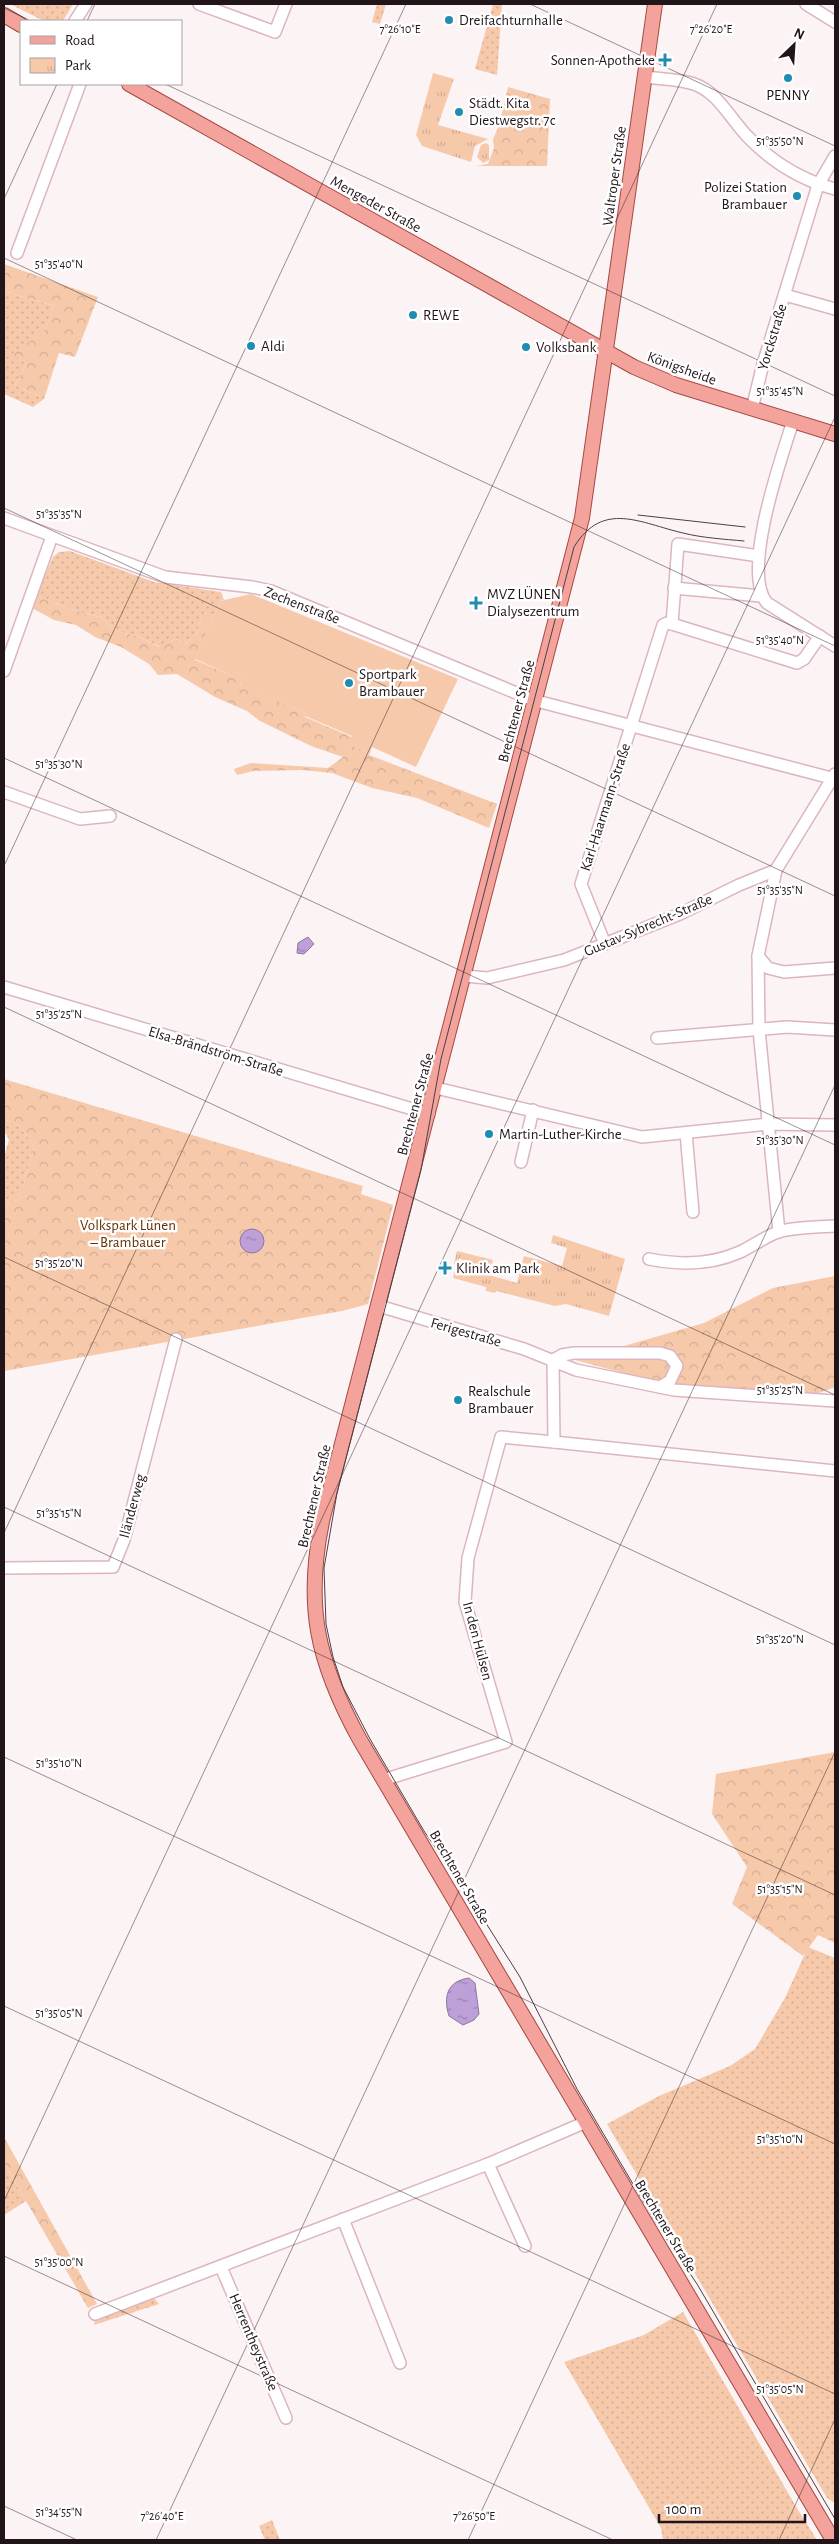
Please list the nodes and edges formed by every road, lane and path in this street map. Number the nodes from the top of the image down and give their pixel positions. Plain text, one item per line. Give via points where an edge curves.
1 (86, 4) edge
2 (199, 4) edge
3 (286, 4) edge
4 (655, 4) edge
5 (806, 4) edge
6 (4, 15) edge
7 (76, 20) edge
8 (835, 22) edge
9 (20, 24) edge
10 (644, 77) junction
11 (80, 85) edge
12 (131, 85) edge
13 (835, 156) edge
14 (818, 185) junction
15 (835, 189) edge
16 (17, 253) dead end
17 (784, 295) junction
18 (835, 309) edge
19 (606, 353) junction
20 (752, 409) junction
21 (793, 422) junction
22 (835, 434) edge
23 (4, 518) edge
24 (52, 536) junction
25 (760, 556) junction
26 (674, 588) junction
27 (761, 596) junction
28 (668, 625) junction
29 (820, 636) junction
30 (835, 646) edge
31 (4, 670) edge
32 (535, 701) junction
33 (631, 726) junction
34 (834, 777) edge
35 (4, 792) edge
36 (110, 816) dead end
37 (776, 870) junction
38 (605, 944) junction
39 (758, 956) junction
40 (835, 968) edge
41 (465, 976) junction
42 (4, 987) edge
43 (758, 1030) junction
44 (835, 1030) edge
45 (658, 1038) dead end
46 (436, 1088) junction
47 (533, 1110) junction
48 (428, 1114) junction
49 (768, 1124) junction
50 (835, 1125) edge
51 (686, 1133) junction
52 (521, 1162) dead end
53 (693, 1212) dead end
54 (835, 1226) edge
55 (779, 1232) junction
56 (649, 1259) dead end
57 (379, 1306) junction
58 (176, 1339) dead end
59 (553, 1360) junction
60 (660, 1387) junction
61 (835, 1401) edge
62 (554, 1442) junction
63 (835, 1471) edge
64 (4, 1568) edge
65 (383, 1780) junction
66 (586, 2122) junction
67 (488, 2164) junction
68 (342, 2219) junction
69 (525, 2246) dead end
70 (221, 2267) junction
71 (95, 2314) dead end
72 (400, 2363) dead end
73 (286, 2418) dead end
74 (833, 2540) edge

1 - 7 street
2 - 3 street via 275,32
4 - 10 main road, Waltroper Straße
5 - 8 street
6 - 9 main road
10 - 14 street via 694,84 706,91 764,152
10 - 19 main road, Waltroper Straße
11 - 16 street
12 - 19 main road, Mengeder Straße
13 - 14 street, Yorckstraße
14 - 15 street
14 - 17 street, Yorckstraße
17 - 18 street, Yorckstraße
17 - 20 street, Yorckstraße
19 - 20 main road, Königsheide via 676,385
19 - 32 main road, Brechtener Straße via 582,518
20 - 21 main road, Königsheide
21 - 22 main road, Königsheide
21 - 25 street via 765,514
23 - 24 street, Zechenstraße
24 - 31 street
24 - 32 street, Zechenstraße via 165,577 272,591
25 - 26 street, Karl-Haarmann-Straße via 678,544
25 - 27 street
26 - 27 street
26 - 28 street, Karl-Haarmann-Straße
27 - 29 street
28 - 29 street via 797,664
28 - 33 street, Karl-Haarmann-Straße
29 - 30 street
32 - 33 street, Karl-Haarmann-Straße
32 - 41 main road, Brechtener Straße
33 - 34 street, Karl-Haarmann-Straße
33 - 38 street, Karl-Haarmann-Straße via 581,884
34 - 37 street
35 - 36 street via 80,819
37 - 38 street, Gustav-Sybrecht-Straße
37 - 39 street
38 - 41 street, Gustav-Sybrecht-Straße via 564,960 509,973 487,978
39 - 40 street via 768,968 784,972
39 - 43 street
41 - 46 main road, Brechtener Straße
42 - 48 street, Elsa-Brändström-Straße
43 - 44 street via 788,1027
43 - 45 street
43 - 49 street
46 - 47 street
46 - 48 main road, Brechtener Straße
47 - 51 street via 642,1138
47 - 52 street
48 - 57 main road, Brechtener Straße
49 - 50 street
49 - 51 street
49 - 55 street
51 - 53 street
54 - 55 street
55 - 56 street via 738,1253 696,1264
57 - 59 street, Ferigestraße
57 - 65 main road, Brechtener Straße via 323,1517 314,1596 318,1634 329,1677 349,1721
58 - 64 street, Iländerweg via 124,1540 112,1567
59 - 60 street, Ferigestraße via 576,1370
59 - 60 street via 562,1355 601,1352 647,1352 670,1356 677,1366 675,1376
59 - 62 street
60 - 61 street, Ferigestraße
62 - 63 street, In den Hülsen
62 - 65 street, In den Hülsen via 501,1437 468,1558 465,1602 506,1742
65 - 66 main road, Brechtener Straße
66 - 67 street
66 - 74 main road, Brechtener Straße
67 - 68 street
67 - 69 street
68 - 70 street
68 - 72 street
70 - 71 street
70 - 73 street, Herrentheystraße

